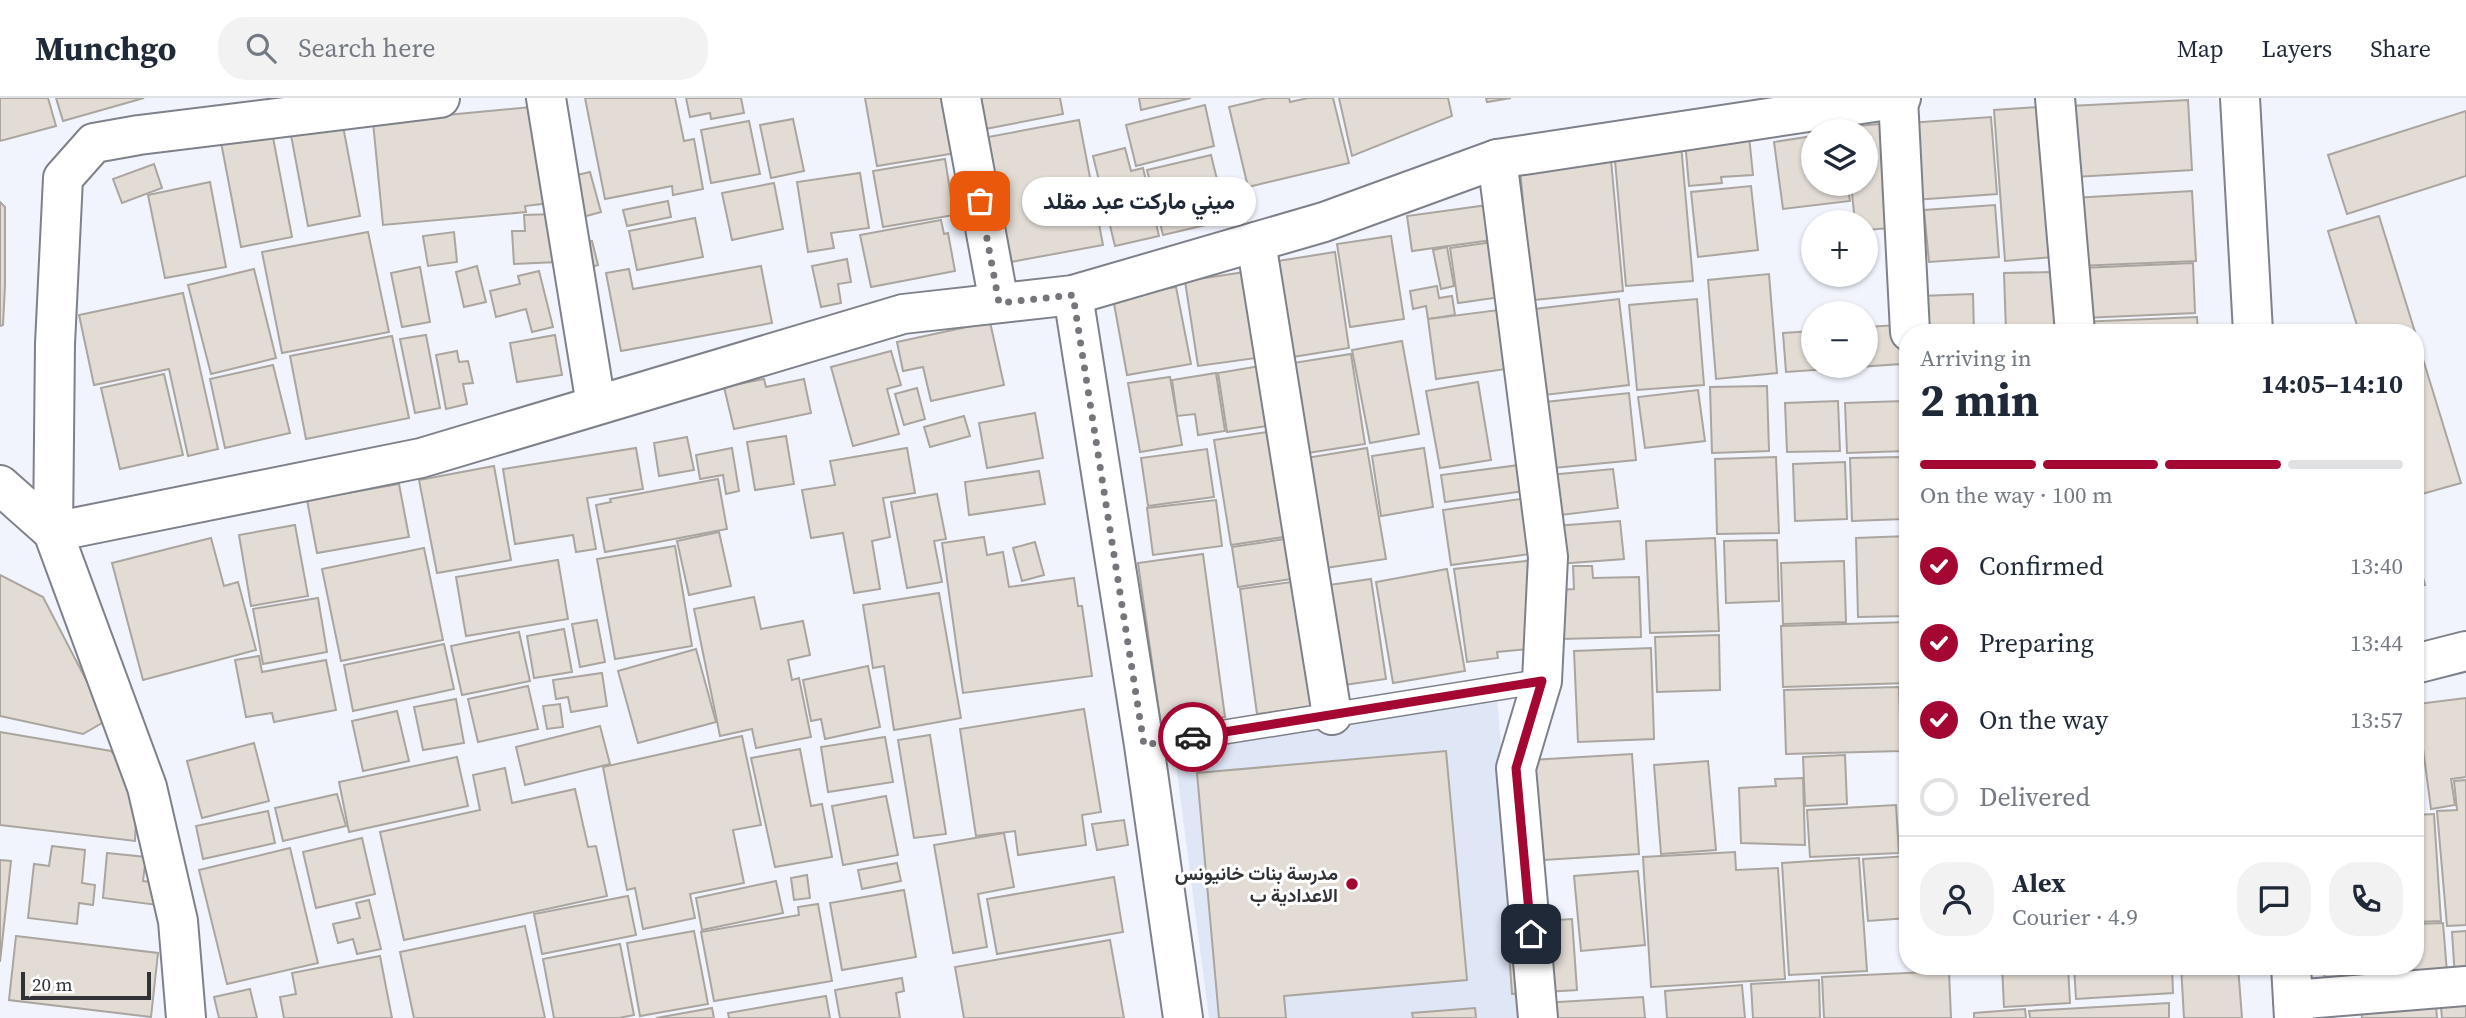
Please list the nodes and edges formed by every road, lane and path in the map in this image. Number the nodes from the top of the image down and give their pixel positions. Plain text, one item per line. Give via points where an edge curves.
1 (440, 98) edge
2 (546, 98) edge
3 (961, 98) edge
4 (1899, 98) edge
5 (2055, 98) edge
6 (2240, 98) edge
7 (1497, 159) junction
8 (1256, 242) junction
9 (1073, 295) junction
10 (999, 303) junction
11 (1910, 324) edge
12 (2074, 324) edge
13 (2253, 324) edge
14 (596, 405) junction
15 (0, 485) edge
16 (53, 532) junction
17 (2466, 651) edge
18 (2424, 662) edge
19 (1542, 681) junction
20 (1332, 715) junction
21 (1144, 745) junction
22 (2466, 986) edge
23 (2292, 995) edge
24 (186, 1018) edge
25 (1183, 1018) edge
26 (1538, 1018) edge

1 - 16 street via 94,143 63,178
2 - 14 street
3 - 10 street
4 - 7 street
4 - 11 street
5 - 12 street
6 - 13 street
7 - 8 street
7 - 19 street via 1548,557
8 - 9 street
8 - 20 street
9 - 10 street
9 - 21 street
10 - 14 street via 903,314
14 - 16 street via 421,458
15 - 16 street
16 - 24 street via 147,787 178,921
17 - 18 street
19 - 20 lane
19 - 26 street via 1516,768
20 - 21 lane
21 - 25 street
22 - 23 street

